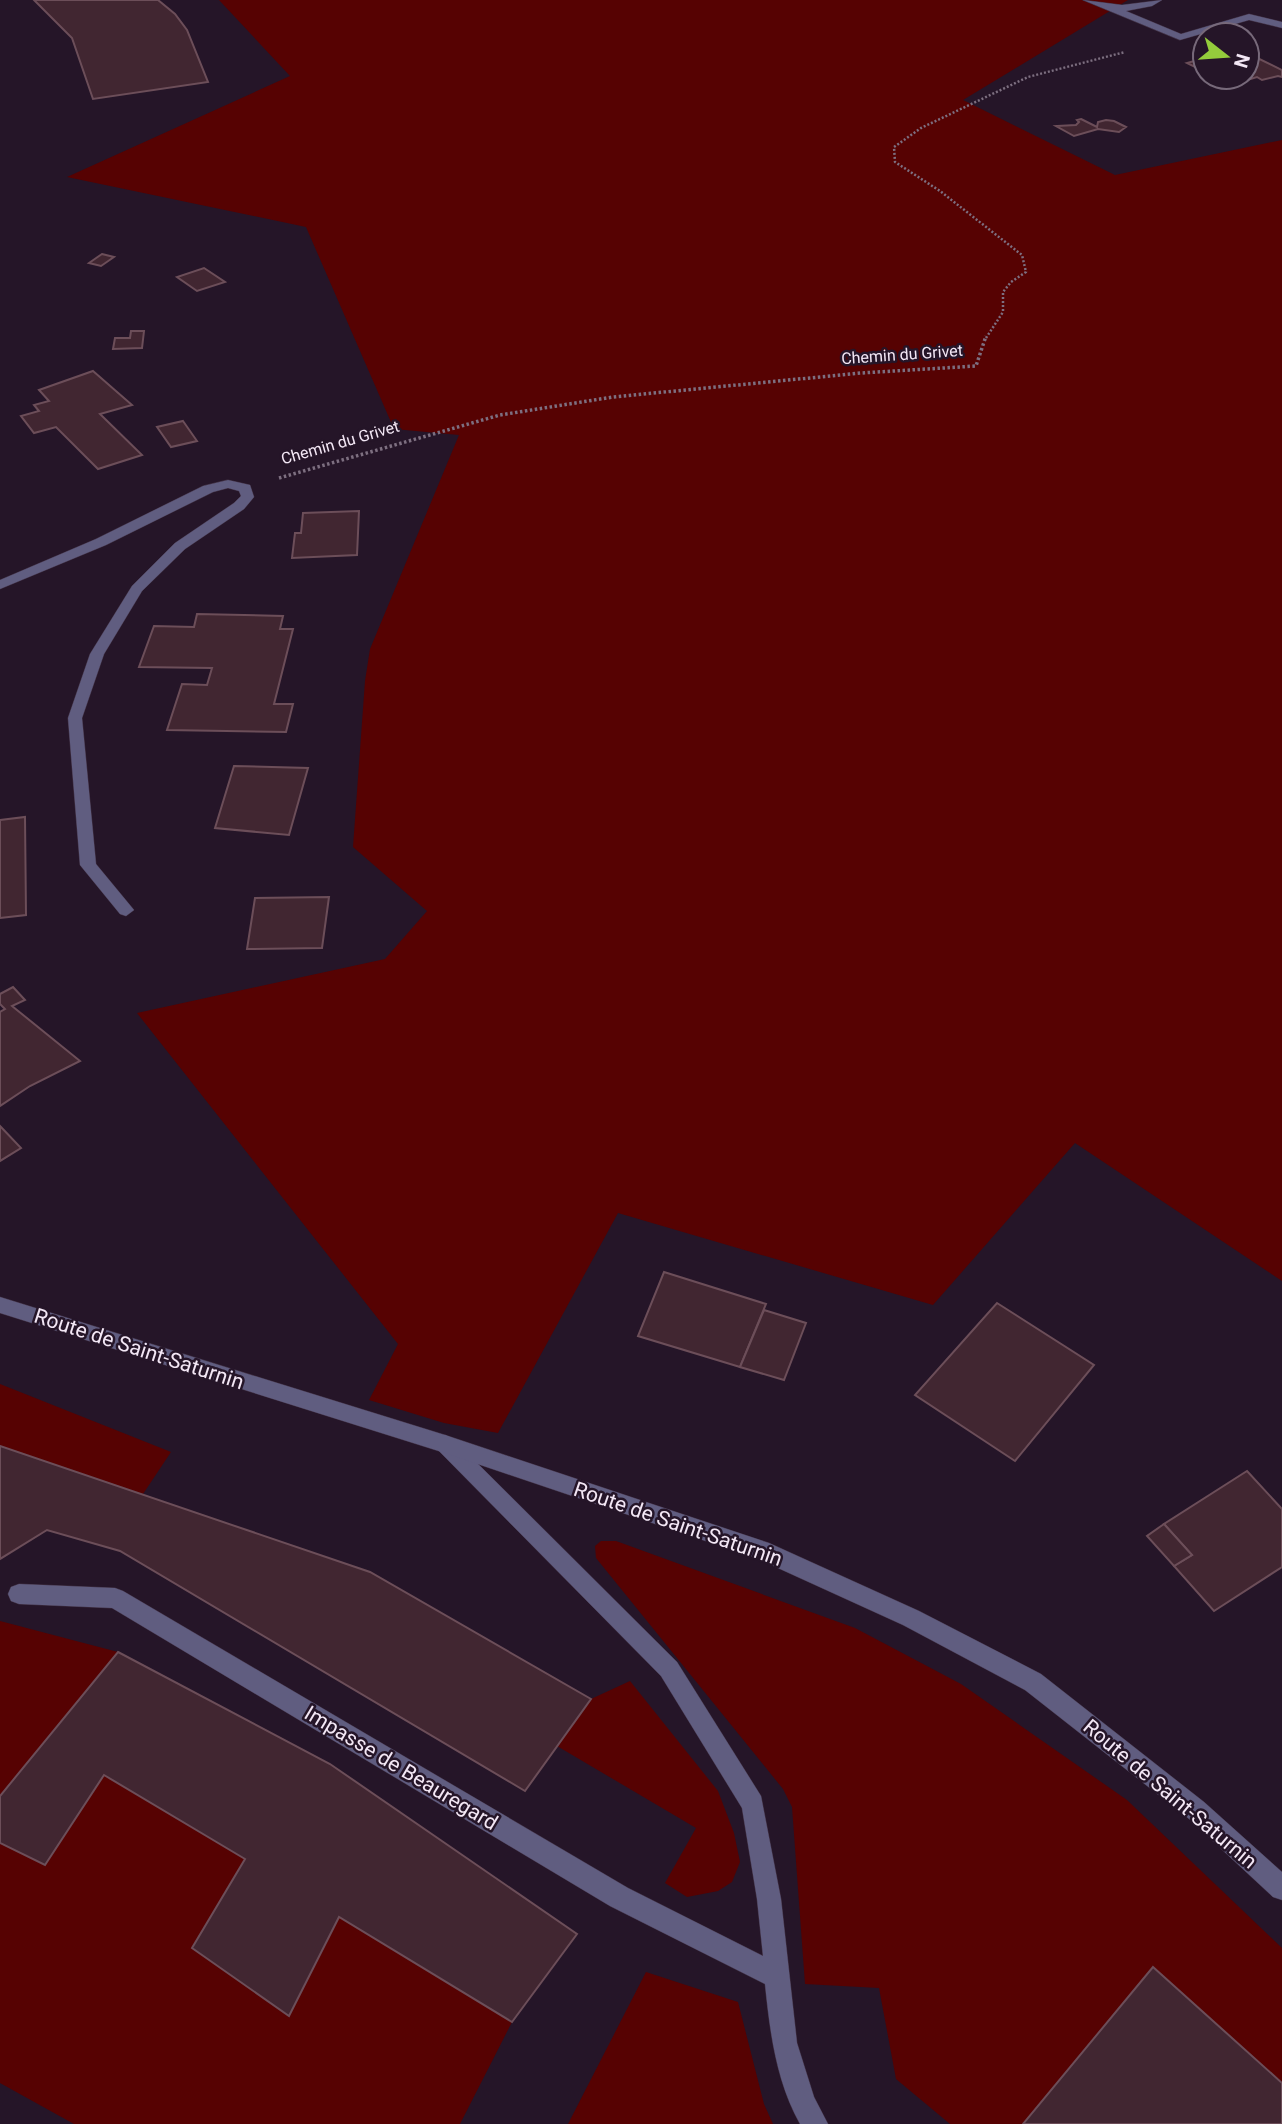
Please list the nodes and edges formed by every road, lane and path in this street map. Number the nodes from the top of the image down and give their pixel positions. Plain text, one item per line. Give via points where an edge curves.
1 (1087, 0) edge
2 (1158, 0) edge
3 (1113, 8) junction
4 (1282, 25) edge
5 (1180, 37) junction
6 (245, 488) junction
7 (0, 585) edge
8 (126, 910) dead end
9 (0, 1305) edge
10 (445, 1444) junction
11 (19, 1594) dead end
12 (1282, 1888) edge
13 (776, 1976) junction
14 (815, 2124) edge

1 - 3 street
2 - 3 street via 1128,9
3 - 5 street
4 - 5 street via 1249,17
5 - 6 path, Chemin du Grivet via 1028,77 921,128 894,146 895,162 1022,255 1026,272 1003,292 1003,312 986,337 976,366 613,397 500,415
6 - 7 street via 228,484 208,489
6 - 8 street via 248,497 239,506 180,546 137,589 97,654 75,718 88,865
9 - 10 street, Route de Saint-Saturnin
10 - 12 street, Route de Saint-Saturnin via 761,1550 911,1618 1033,1682 1196,1810
10 - 13 street via 669,1670 753,1804
11 - 13 street, Impasse de Beauregard via 115,1598 619,1897
13 - 14 street via 784,2043 803,2103

